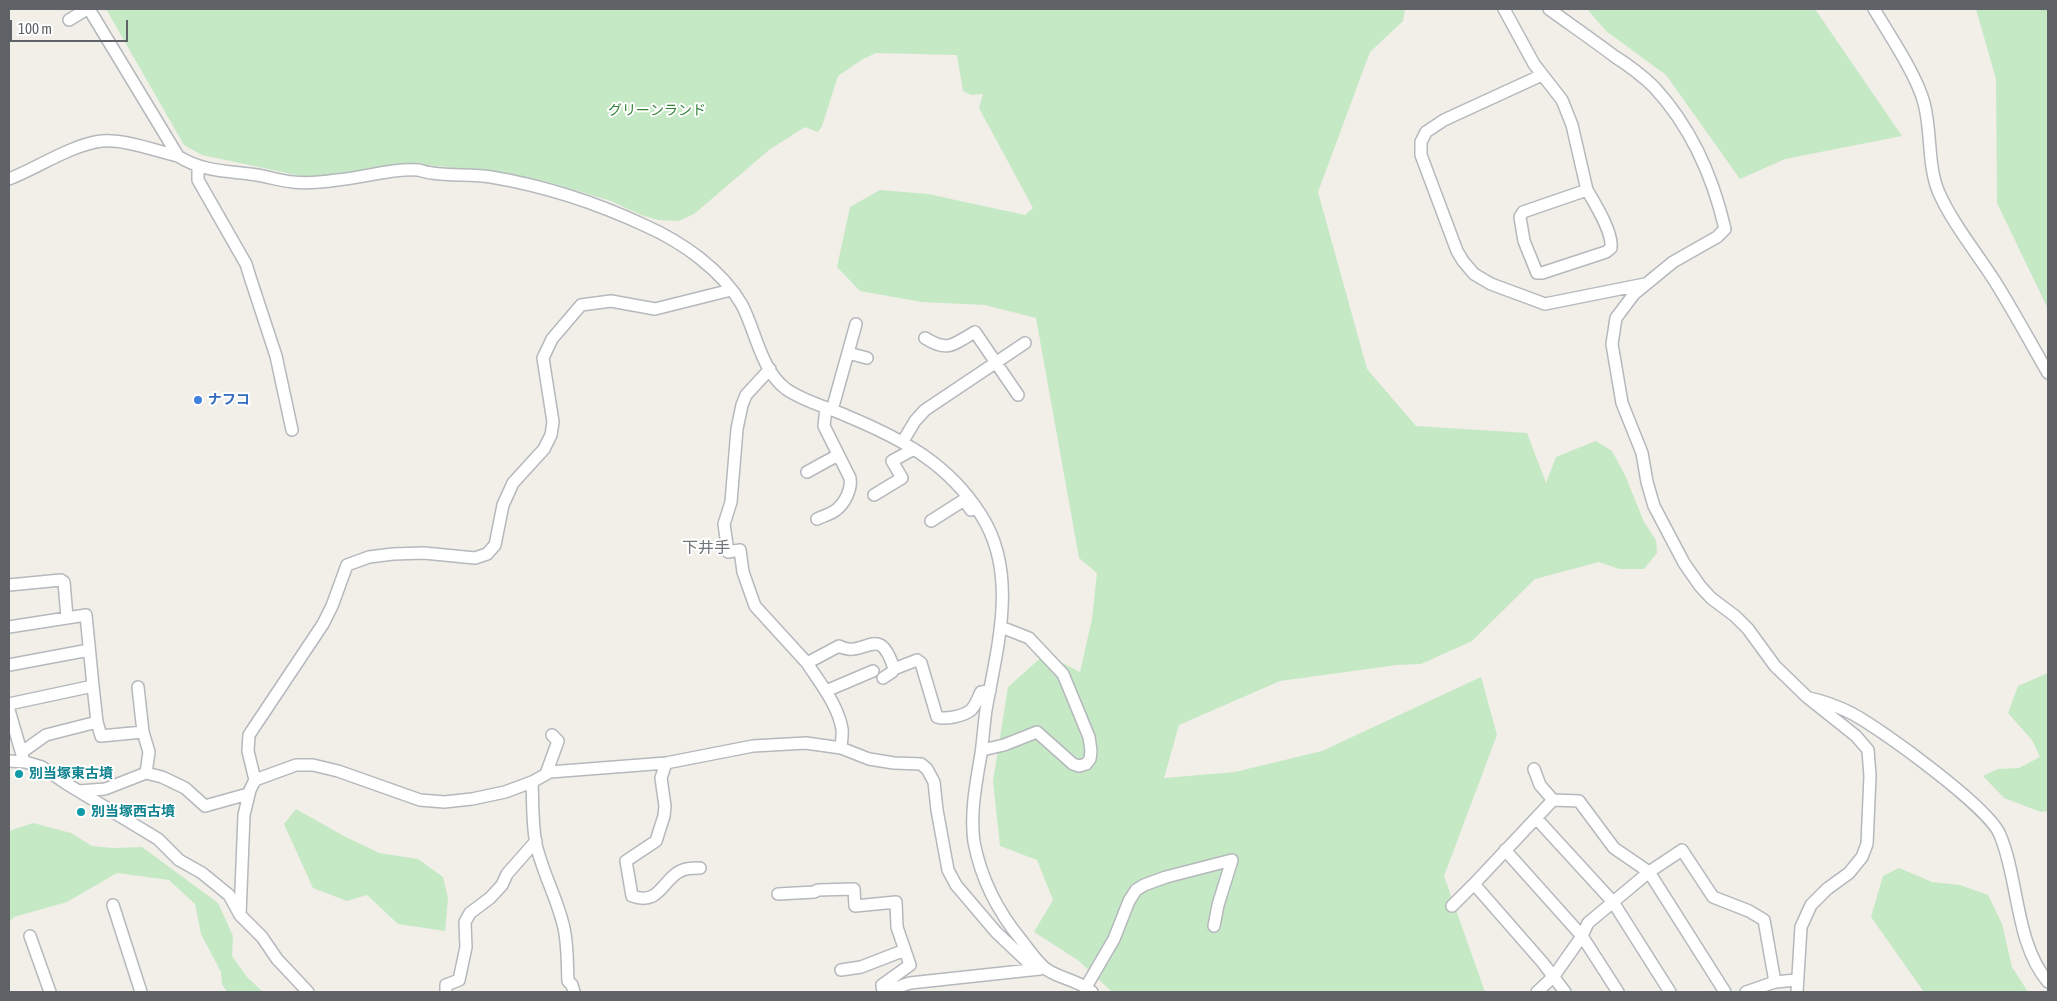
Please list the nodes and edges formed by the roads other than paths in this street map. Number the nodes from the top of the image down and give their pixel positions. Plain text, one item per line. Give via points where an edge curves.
1 (88, 9) edge
2 (1504, 9) edge
3 (1549, 9) edge
4 (1874, 9) edge
5 (69, 20) dead end
6 (1542, 75) junction
7 (178, 156) junction
8 (198, 166) junction
9 (9, 179) edge
10 (1587, 190) junction
11 (1646, 284) junction
12 (731, 290) junction
13 (856, 324) dead end
14 (925, 338) dead end
15 (1025, 343) dead end
16 (848, 353) junction
17 (868, 358) dead end
18 (995, 363) junction
19 (770, 370) junction
20 (2048, 372) edge
21 (1018, 395) dead end
22 (829, 409) junction
23 (292, 430) dead end
24 (903, 441) junction
25 (914, 449) junction
26 (838, 454) junction
27 (807, 472) dead end
28 (874, 495) dead end
29 (817, 519) dead end
30 (931, 521) dead end
31 (993, 543) junction
32 (9, 585) edge
33 (67, 617) junction
34 (9, 627) edge
35 (1001, 627) junction
36 (89, 650) junction
37 (807, 663) junction
38 (9, 665) edge
39 (894, 668) junction
40 (93, 686) junction
41 (138, 687) dead end
42 (826, 691) junction
43 (990, 691) junction
44 (1807, 697) junction
45 (9, 704) edge
46 (9, 710) edge
47 (97, 722) junction
48 (143, 732) junction
49 (552, 735) dead end
50 (841, 748) junction
51 (982, 750) junction
52 (23, 757) junction
53 (9, 762) edge
54 (666, 763) junction
55 (1534, 769) dead end
56 (146, 773) junction
57 (546, 774) junction
58 (255, 780) junction
59 (532, 782) junction
60 (79, 791) junction
61 (248, 794) junction
62 (1553, 800) junction
63 (1536, 818) junction
64 (536, 841) junction
65 (1505, 850) junction
66 (700, 868) dead end
67 (1649, 872) junction
68 (1474, 884) junction
69 (778, 894) dead end
70 (1613, 902) junction
71 (113, 905) dead end
72 (1452, 906) dead end
73 (240, 915) junction
74 (1214, 926) dead end
75 (30, 936) dead end
76 (1582, 936) junction
77 (905, 950) junction
78 (1041, 969) junction
79 (841, 970) dead end
80 (1554, 976) junction
81 (1796, 980) junction
82 (1775, 982) junction
83 (2048, 982) edge
84 (1089, 989) edge
85 (50, 992) edge
86 (141, 992) edge
87 (308, 992) edge
88 (446, 992) edge
89 (574, 992) edge
90 (883, 992) edge
91 (1537, 992) edge
92 (1565, 992) edge
93 (1618, 992) edge
94 (1670, 992) edge
95 (1725, 992) edge
96 (1746, 992) edge
97 (1797, 992) edge

1 - 5 street
1 - 7 street
2 - 6 street
3 - 11 street via 1653,86 1690,137 1718,202 1725,229 1673,262
4 - 20 street via 1924,103 1931,161 1939,192
6 - 10 street via 1562,100 1572,126
6 - 11 street via 1444,120 1426,132 1421,142 1421,155 1457,251 1474,274 1545,304
7 - 8 street
7 - 9 street via 102,141
8 - 12 street via 298,183 417,170 493,177 579,199 650,227 697,258
8 - 23 street via 198,180 248,271 276,356
10 - 10 street via 1607,229 1611,248 1542,274 1537,273 1524,241 1520,217 1523,212
11 - 44 street via 1616,318 1612,344 1622,403 1642,453 1654,506 1700,586 1748,629 1774,666
12 - 19 street via 741,304
12 - 58 street via 655,309 612,301 582,306 552,338 543,358 553,422 551,435 544,449 513,483 503,505 495,545 487,554 475,558 393,554 347,564 323,624 250,735 248,751
13 - 16 street
14 - 18 street via 941,347 950,346 975,332
15 - 18 street
16 - 17 street
16 - 22 street
18 - 21 street
18 - 24 street via 925,410
19 - 22 street via 783,386 799,397
19 - 37 street via 742,405 731,502 724,524 725,538 728,552 740,550 743,572 755,606
22 - 24 street
22 - 26 street via 824,426
24 - 25 street
25 - 28 street via 892,461 902,478
25 - 31 street via 957,482 983,518
26 - 27 street
26 - 29 street via 850,478 849,492 836,511
30 - 31 street via 964,500 977,520 986,544
31 - 35 street via 1002,578
32 - 33 street via 61,580 64,582
33 - 34 street
33 - 36 street via 86,615
35 - 43 street
35 - 51 street via 1029,638 1063,674 1090,737 1090,759 1086,764 1073,764 1037,732
36 - 38 street
36 - 40 street
37 - 39 street via 839,646 846,650 877,643 890,653
37 - 42 street
39 - 42 street via 892,672
39 - 43 street via 917,660 921,662 937,717 942,719 971,710 981,692
40 - 45 street
40 - 47 street
41 - 48 street
42 - 50 street via 842,729
43 - 51 street
44 - 81 street via 1856,736 1868,750 1869,820 1862,857 1849,873 1811,905 1801,927
44 - 83 street via 1828,702 1853,714 1924,764 1988,817 2000,832 2028,943
46 - 52 street
47 - 48 street via 101,736
47 - 52 street via 46,735
48 - 56 street via 149,752
49 - 57 street via 558,741
50 - 54 street via 806,743 753,746
50 - 78 street via 868,759 921,764 927,769 934,782 948,870 956,885 996,932
51 - 78 street via 973,808 974,842 990,893
52 - 53 street
52 - 60 street
54 - 57 street
54 - 66 street via 660,778 664,816 656,842 626,860 632,896 655,895 678,872
55 - 62 street via 1540,785
56 - 60 street via 106,790
56 - 61 street via 185,788 204,806
57 - 59 street
58 - 59 street via 296,765 314,765 420,800 444,802 505,792
58 - 61 street
59 - 64 street
60 - 73 street via 158,839 180,860 229,895
61 - 73 street via 244,815
62 - 63 street
62 - 67 street via 1579,801 1614,848
63 - 65 street
63 - 70 street
64 - 88 street via 507,874 502,885 470,913 465,922 466,947 459,980 446,985
64 - 89 street via 563,925 568,981
65 - 68 street
65 - 76 street
67 - 70 street
67 - 82 street via 1682,850 1713,897 1764,920
67 - 95 street
68 - 72 street
68 - 80 street
69 - 77 street via 854,889 855,906 896,902 897,927
70 - 76 street via 1588,923
70 - 94 street
71 - 86 street
73 - 87 street
74 - 84 street via 1232,860 1166,877 1136,890
75 - 85 street
76 - 80 street
76 - 93 street
77 - 79 street via 861,967
77 - 90 street via 910,965 882,985
78 - 84 street
78 - 90 street via 910,983
80 - 91 street
80 - 92 street
81 - 82 street
81 - 97 street
82 - 96 street

